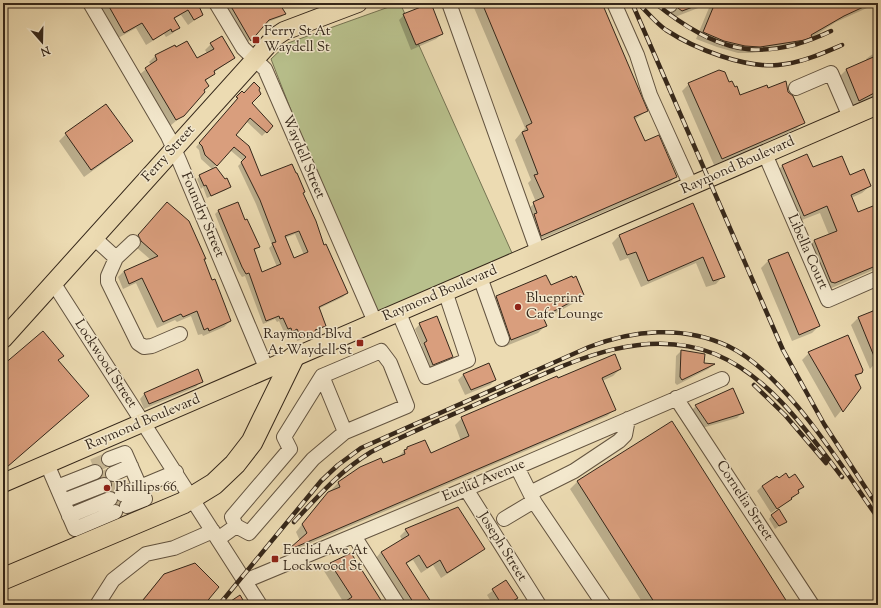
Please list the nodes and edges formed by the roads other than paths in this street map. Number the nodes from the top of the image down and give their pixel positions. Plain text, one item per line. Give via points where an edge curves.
1 (90, 3) edge
2 (216, 3) edge
3 (449, 3) edge
4 (614, 3) edge
5 (351, 4) edge
6 (254, 58) junction
7 (796, 88) dead end
8 (878, 105) edge
9 (850, 117) junction
10 (174, 149) junction
11 (765, 154) junction
12 (691, 186) junction
13 (93, 237) junction
14 (133, 242) dead end
15 (538, 252) junction
16 (116, 258) junction
17 (480, 277) junction
18 (878, 278) edge
19 (54, 284) junction
20 (445, 291) junction
21 (398, 312) junction
22 (375, 322) junction
23 (180, 334) dead end
24 (3, 339) edge
25 (502, 339) dead end
26 (293, 358) junction
27 (267, 370) junction
28 (322, 376) junction
29 (722, 379) dead end
30 (676, 398) junction
31 (628, 419) junction
32 (143, 422) junction
33 (345, 432) junction
34 (290, 449) junction
35 (313, 459) junction
36 (47, 464) junction
37 (518, 467) junction
38 (176, 472) junction
39 (135, 476) junction
40 (3, 483) edge
41 (111, 486) junction
42 (466, 489) junction
43 (532, 497) junction
44 (192, 498) junction
45 (63, 502) junction
46 (504, 519) dead end
47 (236, 526) junction
48 (215, 535) junction
49 (354, 536) junction
50 (3, 579) edge
51 (245, 581) junction
52 (97, 605) edge
53 (260, 605) edge
54 (398, 605) edge
55 (539, 605) edge
56 (604, 605) edge
57 (812, 605) edge

1 - 10 street, Foundry Street
2 - 6 street, Waydell Street via 243,48
3 - 15 street
4 - 12 street via 637,55 650,95
5 - 6 main road, Ferry Street via 284,31
6 - 10 main road, Ferry Street
6 - 22 street, Waydell Street via 265,69
7 - 9 street via 831,73
8 - 9 main road, Raymond Boulevard
9 - 11 main road, Raymond Boulevard
10 - 13 main road, Ferry Street
10 - 27 street, Foundry Street
11 - 12 main road, Raymond Boulevard
11 - 18 street, Libella Court via 828,300
12 - 15 main road, Raymond Boulevard
13 - 16 street
13 - 19 main road, Ferry Street
14 - 16 street
15 - 17 main road, Raymond Boulevard
16 - 23 street via 108,282 138,343 144,347 152,346
17 - 20 main road, Raymond Boulevard
17 - 25 street
19 - 24 main road, Ferry Street
19 - 32 street, Lockwood Street
20 - 21 main road, Raymond Boulevard
20 - 21 street via 468,360 426,377
21 - 22 main road, Raymond Boulevard
22 - 26 main road, Raymond Boulevard
26 - 27 main road, Raymond Boulevard
26 - 44 highway via 259,430 244,453 225,475
27 - 32 main road, Raymond Boulevard
28 - 33 street
28 - 33 street via 381,351 390,363 407,406
28 - 34 street via 284,437
29 - 30 street, Euclid Avenue
30 - 31 street, Euclid Avenue
30 - 57 street, Cornelia Street
31 - 37 street, Euclid Avenue
31 - 43 street via 625,435 620,441
32 - 36 main road, Raymond Boulevard
32 - 38 street, Lockwood Street
33 - 35 street
34 - 35 street
34 - 47 street via 232,517
35 - 47 street via 249,533
36 - 40 main road, Raymond Boulevard
36 - 45 street
37 - 42 street, Euclid Avenue
37 - 43 street
38 - 39 street
38 - 44 street, Lockwood Street
39 - 41 street
39 - 41 street
39 - 41 street via 125,453
41 - 45 street
41 - 45 street
41 - 45 street via 75,529
42 - 49 street, Euclid Avenue
42 - 55 street, Joseph Street
43 - 46 street
43 - 56 street
44 - 48 street, Lockwood Street
44 - 50 highway
47 - 48 street
48 - 51 street, Lockwood Street
48 - 52 street via 146,554 113,580
49 - 51 street, Euclid Avenue
49 - 54 street
51 - 53 street, Lockwood Street

